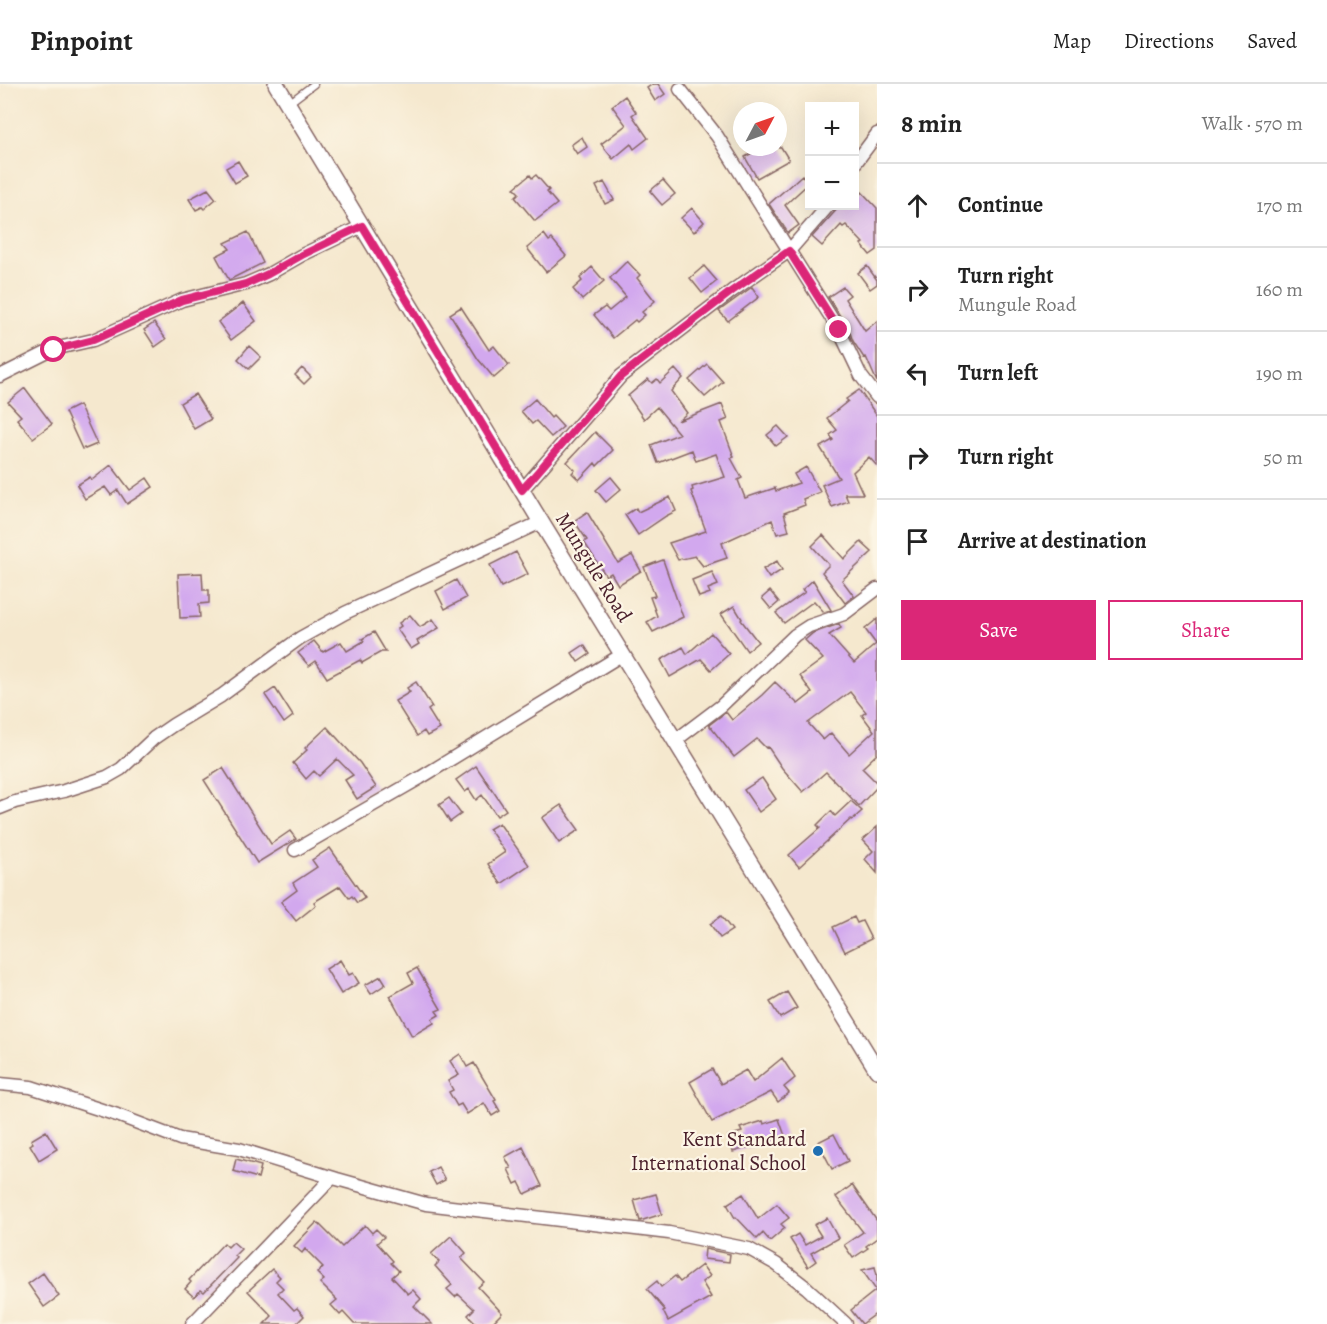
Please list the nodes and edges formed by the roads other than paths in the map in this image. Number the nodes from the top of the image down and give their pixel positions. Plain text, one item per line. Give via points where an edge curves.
1 (276, 84) edge
2 (314, 84) edge
3 (680, 89) dead end
4 (288, 104) junction
5 (877, 134) edge
6 (859, 159) edge
7 (825, 210) edge
8 (362, 226) junction
9 (789, 251) junction
10 (0, 376) edge
11 (877, 398) edge
12 (522, 490) junction
13 (541, 522) junction
14 (877, 589) edge
15 (623, 654) junction
16 (676, 740) junction
17 (0, 808) edge
18 (295, 850) dead end
19 (877, 1070) edge
20 (0, 1084) edge
21 (332, 1178) junction
22 (192, 1324) edge
23 (846, 1324) edge

1 - 4 street, Mungule Road
2 - 4 lane
3 - 9 street via 717,136
4 - 8 street, Mungule Road
5 - 6 street
7 - 9 street
8 - 10 street via 254,281 182,300 93,340 54,350
8 - 12 street, Mungule Road
9 - 11 street
9 - 12 street via 621,376
12 - 13 street, Mungule Road
13 - 15 street, Mungule Road
13 - 17 street via 345,613 300,638 221,696 173,724 107,777
14 - 16 street via 844,614 795,635 721,706
15 - 16 street, Mungule Road
15 - 18 street
16 - 19 street, Mungule Road
20 - 21 street via 31,1087 180,1139 239,1149
21 - 22 street
21 - 23 street via 426,1204 669,1233 749,1249 777,1264

